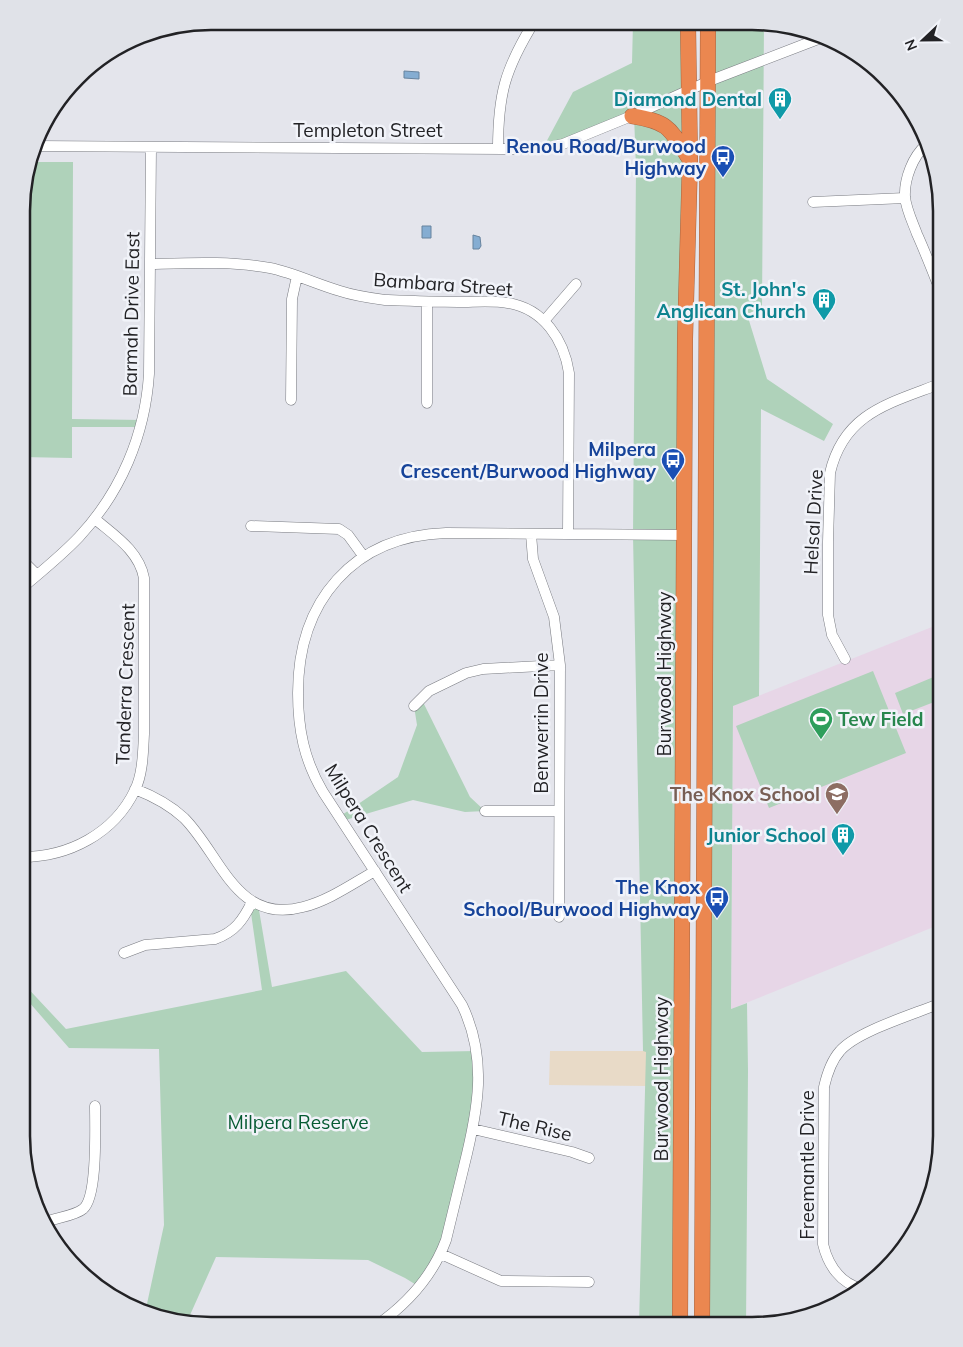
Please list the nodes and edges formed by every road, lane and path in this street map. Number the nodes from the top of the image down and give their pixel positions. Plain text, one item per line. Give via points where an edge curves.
1 (529, 30) edge
2 (688, 30) edge
3 (708, 30) edge
4 (813, 41) edge
5 (709, 81) junction
6 (689, 90) junction
7 (632, 116) junction
8 (42, 146) edge
9 (151, 147) junction
10 (498, 149) junction
11 (922, 149) edge
12 (690, 160) junction
13 (905, 198) junction
14 (813, 202) dead end
15 (150, 264) junction
16 (933, 272) edge
17 (297, 276) junction
18 (576, 284) dead end
19 (427, 302) junction
20 (544, 321) junction
21 (933, 387) edge
22 (291, 400) dead end
23 (427, 403) dead end
24 (95, 519) junction
25 (251, 526) dead end
26 (531, 534) junction
27 (568, 534) junction
28 (684, 535) junction
29 (364, 557) junction
30 (30, 568) edge
31 (37, 575) junction
32 (30, 581) edge
33 (845, 660) dead end
34 (560, 665) junction
35 (414, 706) dead end
36 (135, 789) junction
37 (559, 810) junction
38 (485, 811) dead end
39 (30, 856) edge
40 (374, 871) junction
41 (252, 902) junction
42 (559, 917) dead end
43 (124, 953) dead end
44 (933, 1006) edge
45 (95, 1106) dead end
46 (473, 1129) junction
47 (589, 1158) dead end
48 (51, 1220) edge
49 (441, 1254) junction
50 (589, 1282) dead end
51 (853, 1287) edge
52 (386, 1317) edge
53 (680, 1317) edge
54 (702, 1317) edge

1 - 10 street via 514,56 504,85 499,111
2 - 6 highway, Burwood Highway
3 - 5 highway, Burwood Highway
4 - 5 street, Templeton Street
5 - 6 street, Templeton Street
5 - 54 highway, Burwood Highway
6 - 7 street, Templeton Street
6 - 12 highway, Burwood Highway
7 - 10 street, Templeton Street via 555,146
7 - 12 highway via 659,122 674,135
8 - 9 street, Templeton Street
9 - 10 street, Templeton Street
9 - 15 street, Barmah Drive East
11 - 13 street via 907,179
12 - 28 highway, Burwood Highway
13 - 14 street
13 - 16 street
15 - 17 street, Bambara Street via 244,265
15 - 24 street, Barmah Drive East via 149,374 144,416 127,466
17 - 19 street, Bambara Street via 359,296
17 - 22 street via 292,299
18 - 20 street
19 - 20 street, Bambara Street via 508,303 536,314
19 - 23 street
20 - 27 street, Bambara Street via 559,340 570,373
21 - 33 street, Helsal Drive via 867,414 848,433 835,456 830,473 828,607 832,635
24 - 31 street, Barmah Drive East
24 - 36 street, Tanderra Crescent via 130,548 139,561 144,578 144,745
25 - 29 street via 339,528 348,534
26 - 27 street, Milpera Crescent
26 - 29 street, Milpera Crescent via 423,535 399,540
26 - 34 street, Benwerrin Drive via 533,559 555,622
27 - 28 street, Milpera Crescent
28 - 53 highway, Burwood Highway
29 - 40 street, Milpera Crescent via 336,581 312,619 301,654 299,714 302,742 316,780
30 - 31 street
31 - 32 street, Barmah Drive East
34 - 35 street via 474,670 429,691
34 - 37 street, Benwerrin Drive
36 - 39 street, Tanderra Crescent via 104,830 85,842 54,854
36 - 41 street via 166,804 184,819 231,882
37 - 38 street
37 - 42 street, Benwerrin Drive
40 - 41 street via 304,907 277,909
40 - 46 street, Milpera Crescent via 469,1019 478,1075
41 - 43 street via 237,927 223,936 145,945
44 - 51 street, Freemantle Drive via 855,1039 839,1052 826,1076 823,1244 836,1273
45 - 48 street via 93,1182 89,1202 80,1211
46 - 47 street, The Rise
46 - 49 street, Milpera Crescent
49 - 50 street via 501,1281
49 - 52 street, Milpera Crescent via 416,1290

